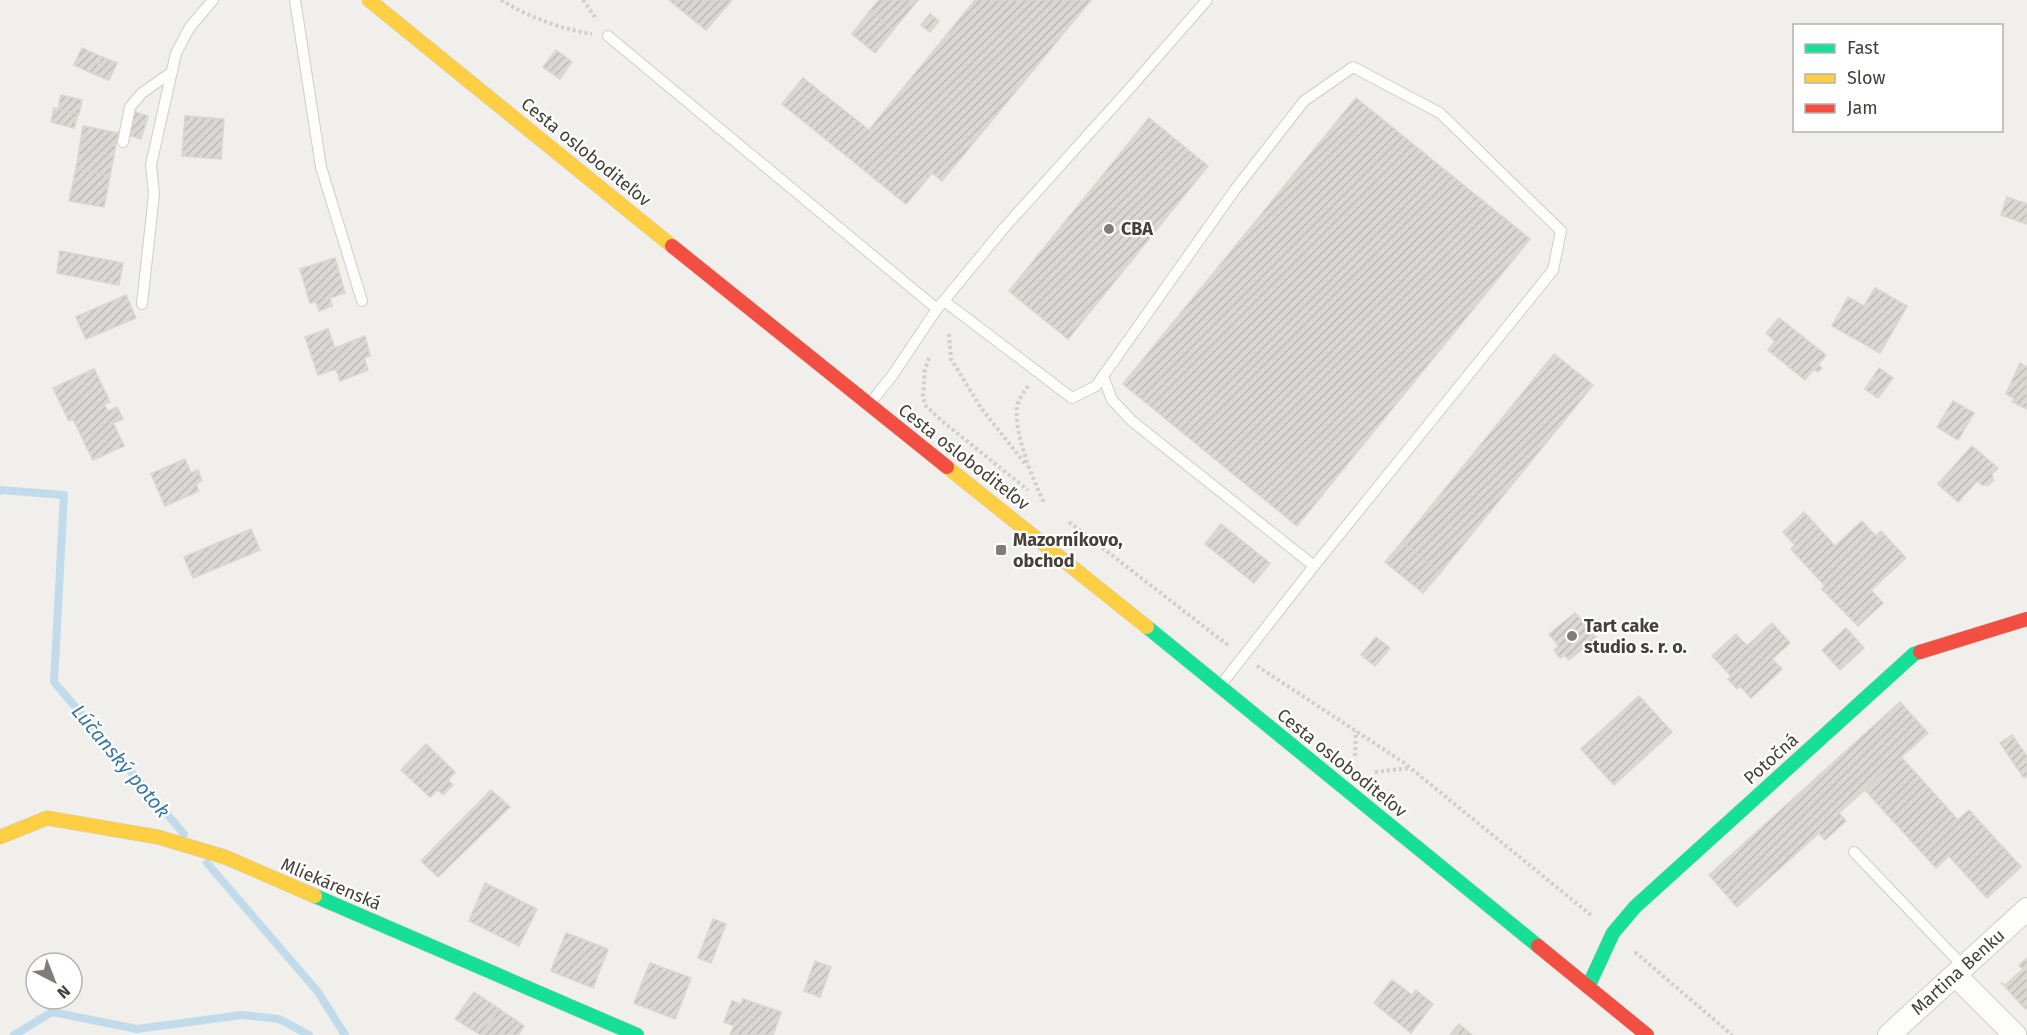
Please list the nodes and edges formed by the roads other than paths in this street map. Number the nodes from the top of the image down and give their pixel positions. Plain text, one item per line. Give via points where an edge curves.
1 (213, 0) edge
2 (295, 0) edge
3 (369, 0) edge
4 (1207, 0) edge
5 (608, 36) road end
6 (172, 72) junction
7 (123, 142) dead end
8 (362, 301) dead end
9 (141, 304) dead end
10 (940, 305) junction
11 (1103, 376) junction
12 (868, 405) junction
13 (1314, 566) junction
14 (2027, 619) edge
15 (1220, 686) junction
16 (0, 837) edge
17 (1854, 852) dead end
18 (2027, 909) edge
19 (1960, 971) junction
20 (1588, 987) junction
21 (637, 1035) edge
22 (1647, 1035) edge
23 (1889, 1035) edge
24 (2015, 1035) edge

1 - 6 lane via 190,27 176,53
2 - 8 lane via 321,167
3 - 12 main road, Cesta osloboditeľov
4 - 10 lane
5 - 10 lane
6 - 7 lane via 142,93 130,107
6 - 9 lane via 151,165 154,194
10 - 11 lane via 1072,398 1096,386
10 - 12 lane
11 - 13 lane via 1112,400 1132,421
11 - 13 lane via 1234,191 1304,101 1353,67 1440,113 1561,231 1553,270
12 - 15 main road, Cesta osloboditeľov
13 - 15 lane
14 - 20 main road, Potočná via 1914,654 1635,907 1613,933
15 - 20 main road, Cesta osloboditeľov
16 - 21 main road, Mliekárenská via 47,818 158,837 225,857
17 - 19 lane
18 - 19 street, Martina Benku
19 - 23 street, Martina Benku
19 - 24 street
20 - 22 main road, Cesta osloboditeľov

